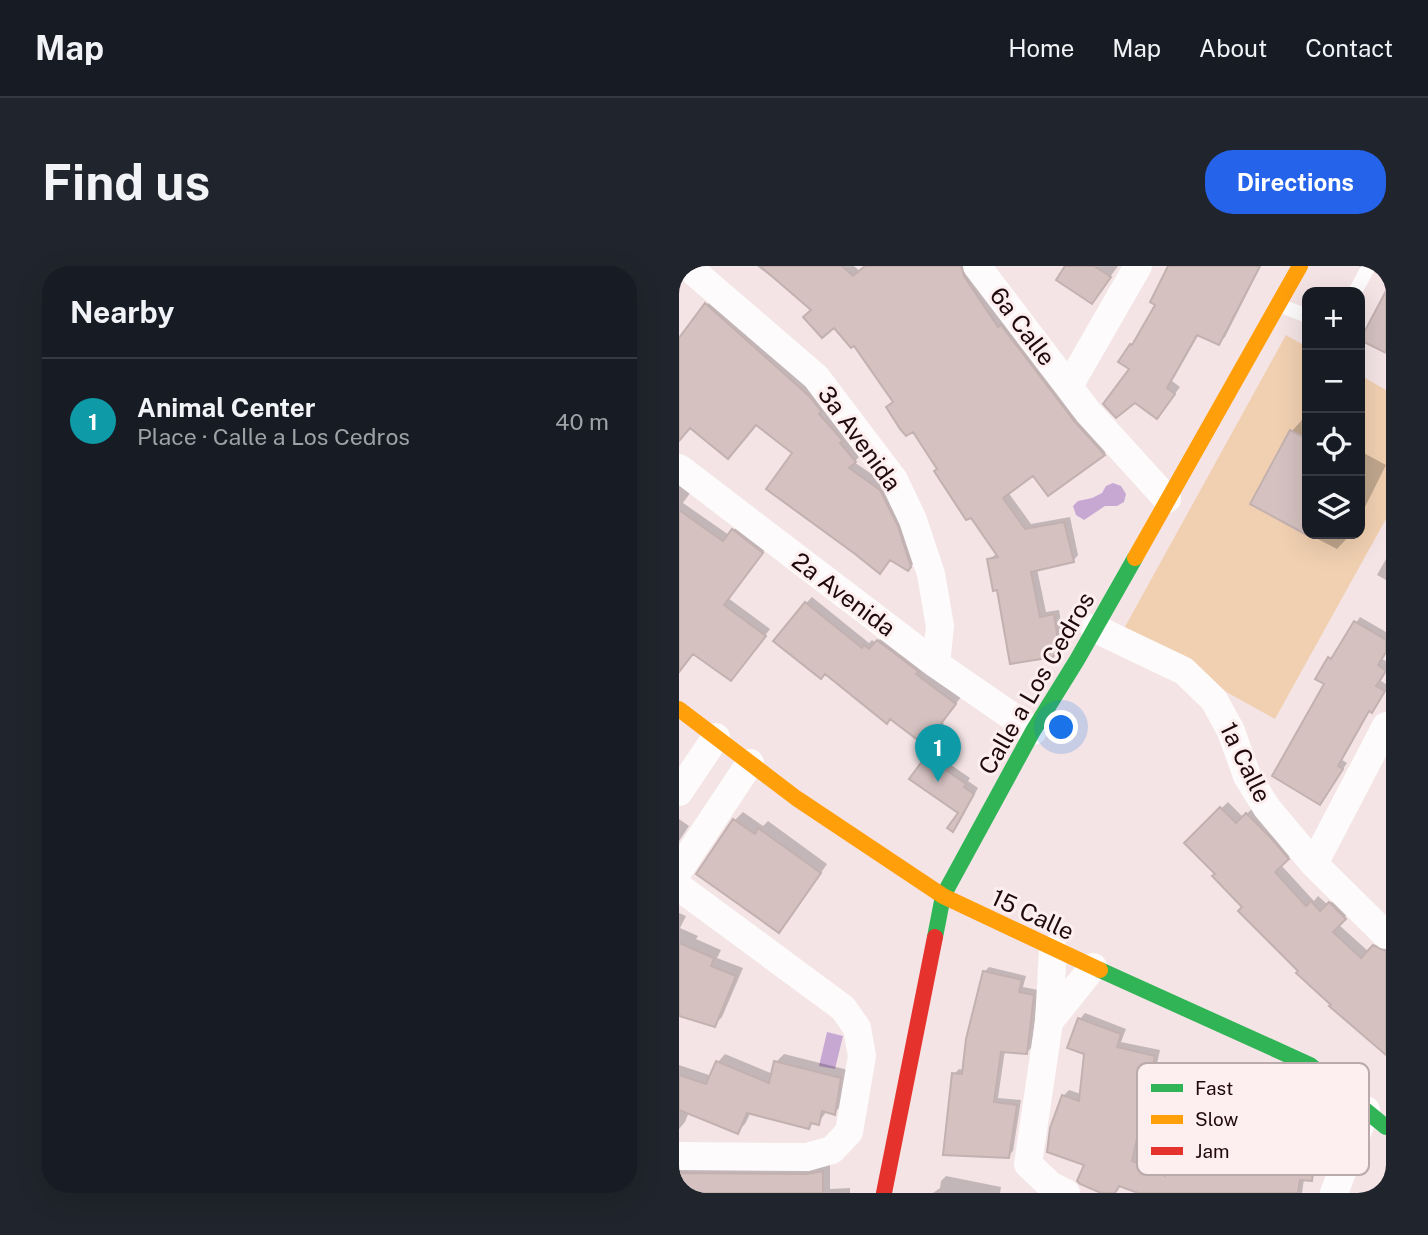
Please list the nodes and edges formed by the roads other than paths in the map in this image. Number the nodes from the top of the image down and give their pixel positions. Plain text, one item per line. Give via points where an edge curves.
1 (687, 266) edge
2 (977, 266) edge
3 (1138, 266) edge
4 (1300, 266) edge
5 (1369, 266) edge
6 (1358, 287) edge
7 (1278, 304) junction
8 (1302, 314) edge
9 (1069, 386) junction
10 (679, 468) edge
11 (1167, 499) junction
12 (1094, 628) junction
13 (936, 664) junction
14 (679, 709) edge
15 (1022, 725) junction
16 (1386, 726) edge
17 (716, 737) junction
18 (750, 763) junction
19 (679, 792) edge
20 (1314, 864) junction
21 (679, 870) edge
22 (679, 887) edge
23 (943, 896) junction
24 (1386, 935) edge
25 (1053, 949) junction
26 (1093, 967) junction
27 (1049, 1022) junction
28 (1306, 1063) edge
29 (679, 1156) edge
30 (1341, 1175) edge
31 (884, 1193) edge
32 (1066, 1193) edge
33 (1334, 1193) edge

1 - 13 street, 3a Avenida via 815,377 894,480 932,574 940,626
2 - 9 street, 6a Calle
3 - 9 street
4 - 7 street, Calle a Los Cedros
5 - 6 lane
7 - 8 lane
7 - 11 street, Calle a Los Cedros
9 - 11 street, 6a Calle
10 - 13 street, 2a Avenida
11 - 12 street, Calle a Los Cedros
12 - 15 street, Calle a Los Cedros via 1077,660
12 - 20 street, 1a Calle via 1184,671 1214,699 1247,776
13 - 15 street, 2a Avenida
14 - 17 street, 15 Calle
15 - 23 street, Calle a Los Cedros
16 - 20 street
17 - 18 street, 15 Calle
17 - 19 street
18 - 21 street
18 - 23 street, 15 Calle
20 - 24 street, 1a Calle
22 - 29 street via 843,1008 857,1028 862,1056 849,1132 832,1150 807,1157
23 - 25 street, 15 Calle
23 - 31 street, Calle a Los Cedros
25 - 26 street, 15 Calle
25 - 27 street
26 - 27 street
26 - 28 street, 15 Calle
27 - 32 street via 1028,1164
30 - 33 street

